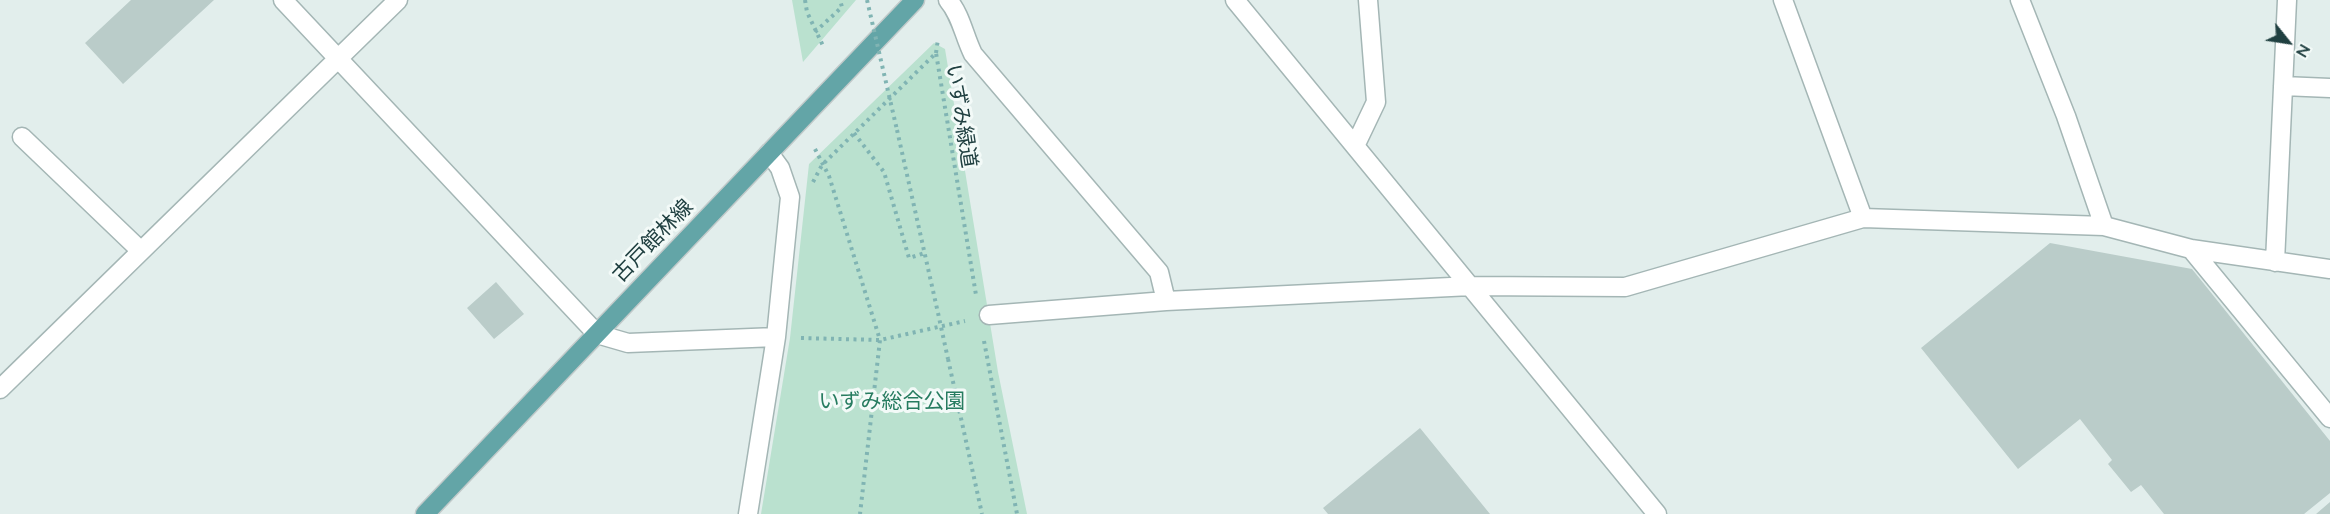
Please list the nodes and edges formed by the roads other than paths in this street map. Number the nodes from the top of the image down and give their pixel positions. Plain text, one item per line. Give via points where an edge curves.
1 (283, 0) edge
2 (398, 0) edge
3 (915, 0) edge
4 (948, 0) edge
5 (1235, 0) edge
6 (1368, 0) edge
7 (1783, 0) edge
8 (2020, 0) edge
9 (2287, 0) edge
10 (338, 58) junction
11 (2283, 86) junction
12 (2330, 88) edge
13 (22, 138) dead end
14 (1355, 146) junction
15 (769, 153) junction
16 (1863, 218) junction
17 (2104, 226) junction
18 (2191, 249) junction
19 (141, 251) junction
20 (2275, 262) junction
21 (2330, 268) edge
22 (1471, 286) junction
23 (1166, 301) junction
24 (984, 316) road end
25 (597, 333) junction
26 (777, 337) junction
27 (0, 389) edge
28 (2330, 418) edge
29 (429, 512) edge
30 (748, 514) edge
31 (1657, 514) edge

1 - 10 street
2 - 10 street
3 - 15 main road, 古戸館林線
4 - 23 street via 958,11 973,54 1159,273
5 - 14 street
6 - 14 street via 1376,102
7 - 16 street
8 - 17 street
9 - 11 street
10 - 19 street
10 - 25 street
11 - 12 street
11 - 20 street
13 - 19 street
14 - 22 street
15 - 25 main road, 古戸館林線
15 - 26 street via 780,168 790,197
16 - 17 street
16 - 22 street via 1625,287
17 - 18 street
18 - 20 street
18 - 28 street
19 - 27 street
20 - 21 street
22 - 23 street
22 - 31 street
23 - 24 street
25 - 26 street via 628,343
25 - 29 main road, 古戸館林線
26 - 30 street

